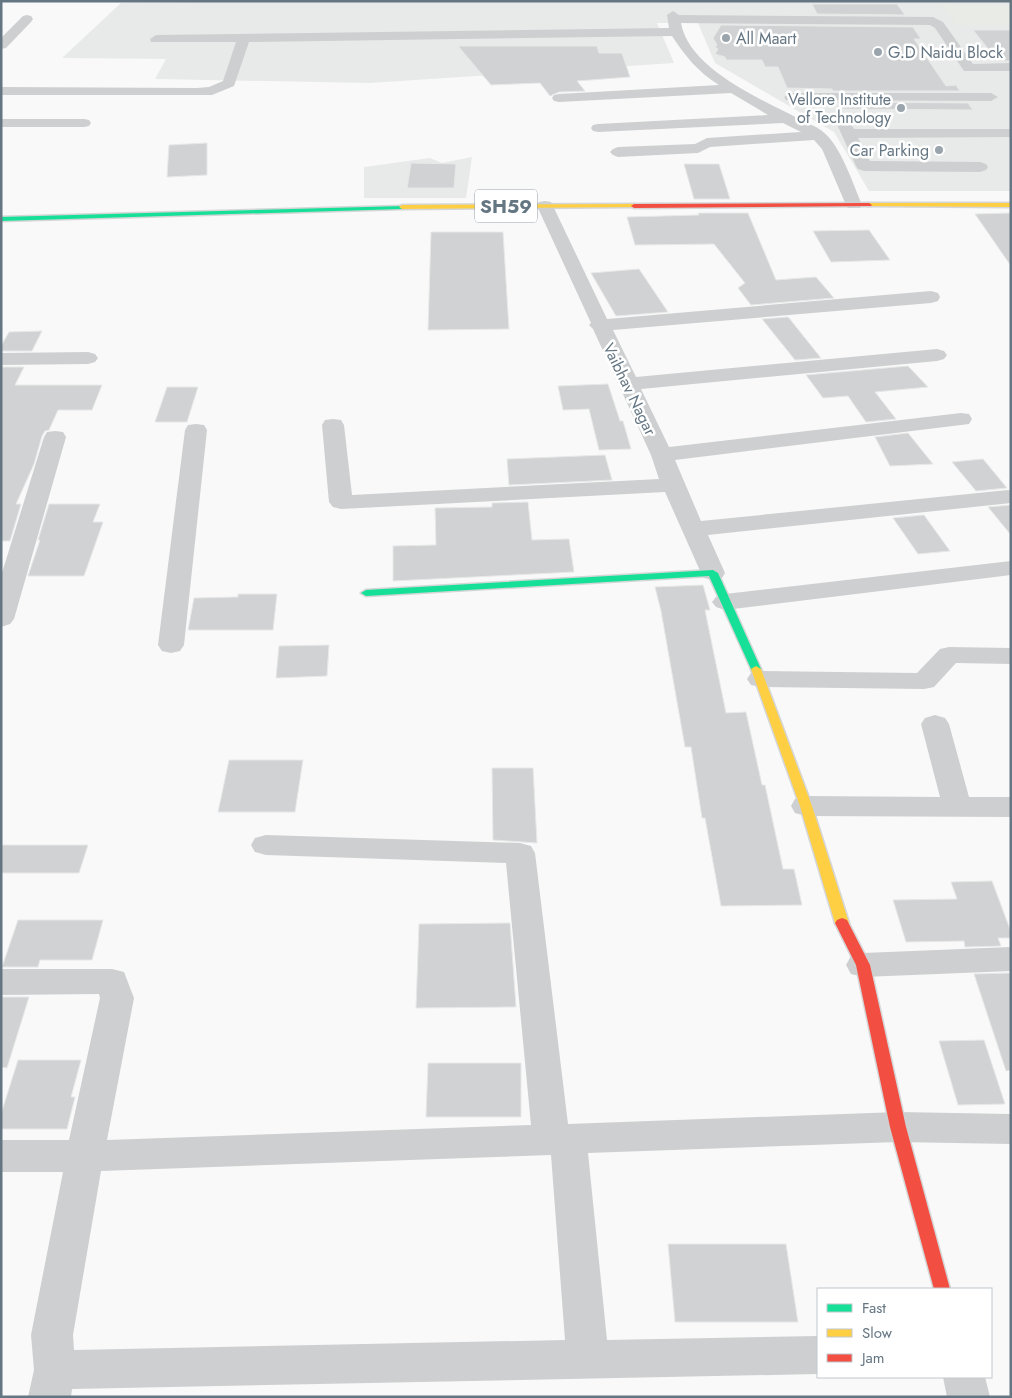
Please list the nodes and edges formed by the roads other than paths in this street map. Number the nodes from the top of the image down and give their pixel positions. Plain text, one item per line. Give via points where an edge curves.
1 (671, 1) edge
2 (27, 19) dead end
3 (675, 25) junction
4 (244, 38) junction
5 (156, 39) dead end
6 (1, 45) edge
7 (1011, 67) edge
8 (969, 68) junction
9 (731, 88) junction
10 (1, 91) edge
11 (791, 97) dead end
12 (991, 97) junction
13 (559, 98) dead end
14 (1001, 109) dead end
15 (787, 118) junction
16 (1, 123) edge
17 (84, 123) dead end
18 (598, 128) dead end
19 (1011, 134) edge
20 (818, 135) junction
21 (618, 152) dead end
22 (980, 167) dead end
23 (1011, 198) edge
24 (853, 203) junction
25 (1011, 205) edge
26 (545, 206) junction
27 (1, 210) edge
28 (1, 219) edge
29 (931, 297) dead end
30 (600, 324) junction
31 (937, 355) dead end
32 (1, 358) edge
33 (88, 358) dead end
34 (628, 384) junction
35 (961, 419) dead end
36 (333, 424) dead end
37 (196, 430) dead end
38 (55, 437) dead end
39 (662, 455) junction
40 (673, 484) junction
41 (1008, 497) dead end
42 (694, 529) junction
43 (1011, 568) edge
44 (713, 573) junction
45 (366, 593) dead end
46 (725, 602) junction
47 (1, 619) edge
48 (171, 644) dead end
49 (1011, 656) edge
50 (761, 679) junction
51 (935, 724) dead end
52 (806, 806) junction
53 (957, 806) junction
54 (1011, 806) edge
55 (266, 846) dead end
56 (1011, 959) edge
57 (863, 966) junction
58 (1, 982) edge
59 (898, 1127) junction
60 (1011, 1129) edge
61 (559, 1139) junction
62 (1, 1156) edge
63 (85, 1156) junction
64 (942, 1288) edge
65 (817, 1355) edge
66 (588, 1360) junction
67 (964, 1378) edge
68 (52, 1384) edge
69 (969, 1397) edge

1 - 3 street
2 - 6 street
3 - 4 street
3 - 8 street via 932,21 939,24
3 - 9 street via 691,55 710,74
4 - 5 street
4 - 10 street via 229,83 212,91
7 - 8 street
8 - 12 street
9 - 13 street
9 - 15 street
11 - 12 street
12 - 14 street
15 - 18 street
15 - 20 street
16 - 17 street
19 - 22 street via 845,127 864,166
20 - 21 street via 707,143 698,148
20 - 24 street via 829,148
23 - 24 main road
24 - 25 main road, SH59
24 - 26 main road, SH59
24 - 27 main road via 514,199 290,201
26 - 28 main road, SH59 via 290,209
26 - 30 street, Vaibhav Nagar
29 - 30 street
30 - 34 street, Vaibhav Nagar
31 - 34 street
32 - 33 street
34 - 39 street, Vaibhav Nagar
35 - 39 street
36 - 40 street via 341,502
37 - 48 street
38 - 47 street
39 - 40 street, Vaibhav Nagar
40 - 42 street, Vaibhav Nagar
41 - 42 street
42 - 44 street, Vaibhav Nagar
43 - 46 street
44 - 45 main road
44 - 46 main road
46 - 50 main road
49 - 50 street via 949,655 924,681
50 - 52 main road
51 - 53 street
52 - 53 street
52 - 57 main road via 846,934
53 - 54 street
55 - 61 street via 520,853
56 - 57 street
57 - 59 main road
58 - 63 street via 112,981 117,998
59 - 60 street
59 - 61 street
59 - 64 main road
61 - 63 street
61 - 66 street
62 - 63 street
63 - 68 street via 52,1334
65 - 66 street
66 - 68 street
67 - 69 street

